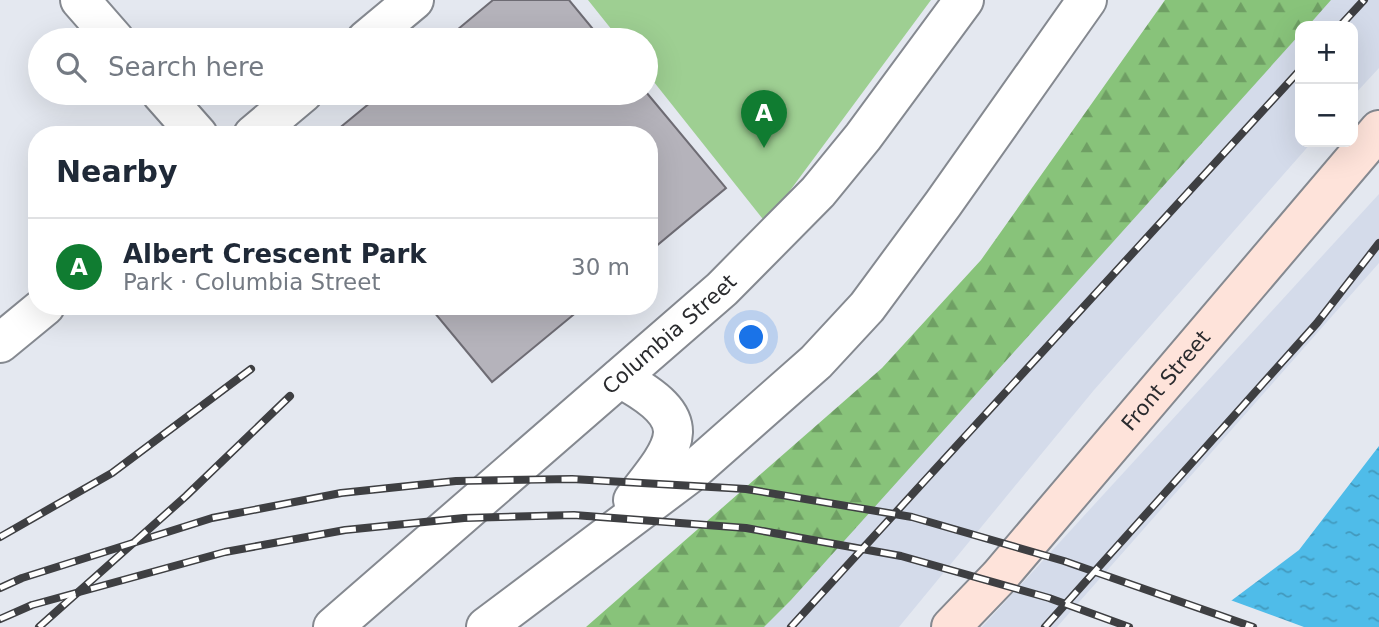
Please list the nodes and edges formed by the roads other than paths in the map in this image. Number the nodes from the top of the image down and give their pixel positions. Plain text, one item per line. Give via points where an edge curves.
1 (80, 0) edge
2 (414, 0) edge
3 (964, 0) edge
4 (1087, 0) edge
5 (104, 28) edge
6 (380, 28) edge
7 (172, 105) edge
8 (289, 105) edge
9 (190, 126) edge
10 (264, 126) edge
11 (1379, 130) edge
12 (34, 315) edge
13 (0, 343) edge
14 (620, 378) junction
15 (600, 543) junction
16 (333, 627) edge
17 (486, 627) edge
18 (951, 627) edge

1 - 5 street
2 - 6 street
3 - 14 street, Columbia Street via 818,192 722,289
4 - 15 street via 867,307 768,406
7 - 9 street
8 - 10 street
11 - 18 main road, Front Street via 999,577
12 - 13 street
14 - 15 street via 664,408 673,427 673,440 662,462
14 - 16 street, Columbia Street
15 - 17 street

